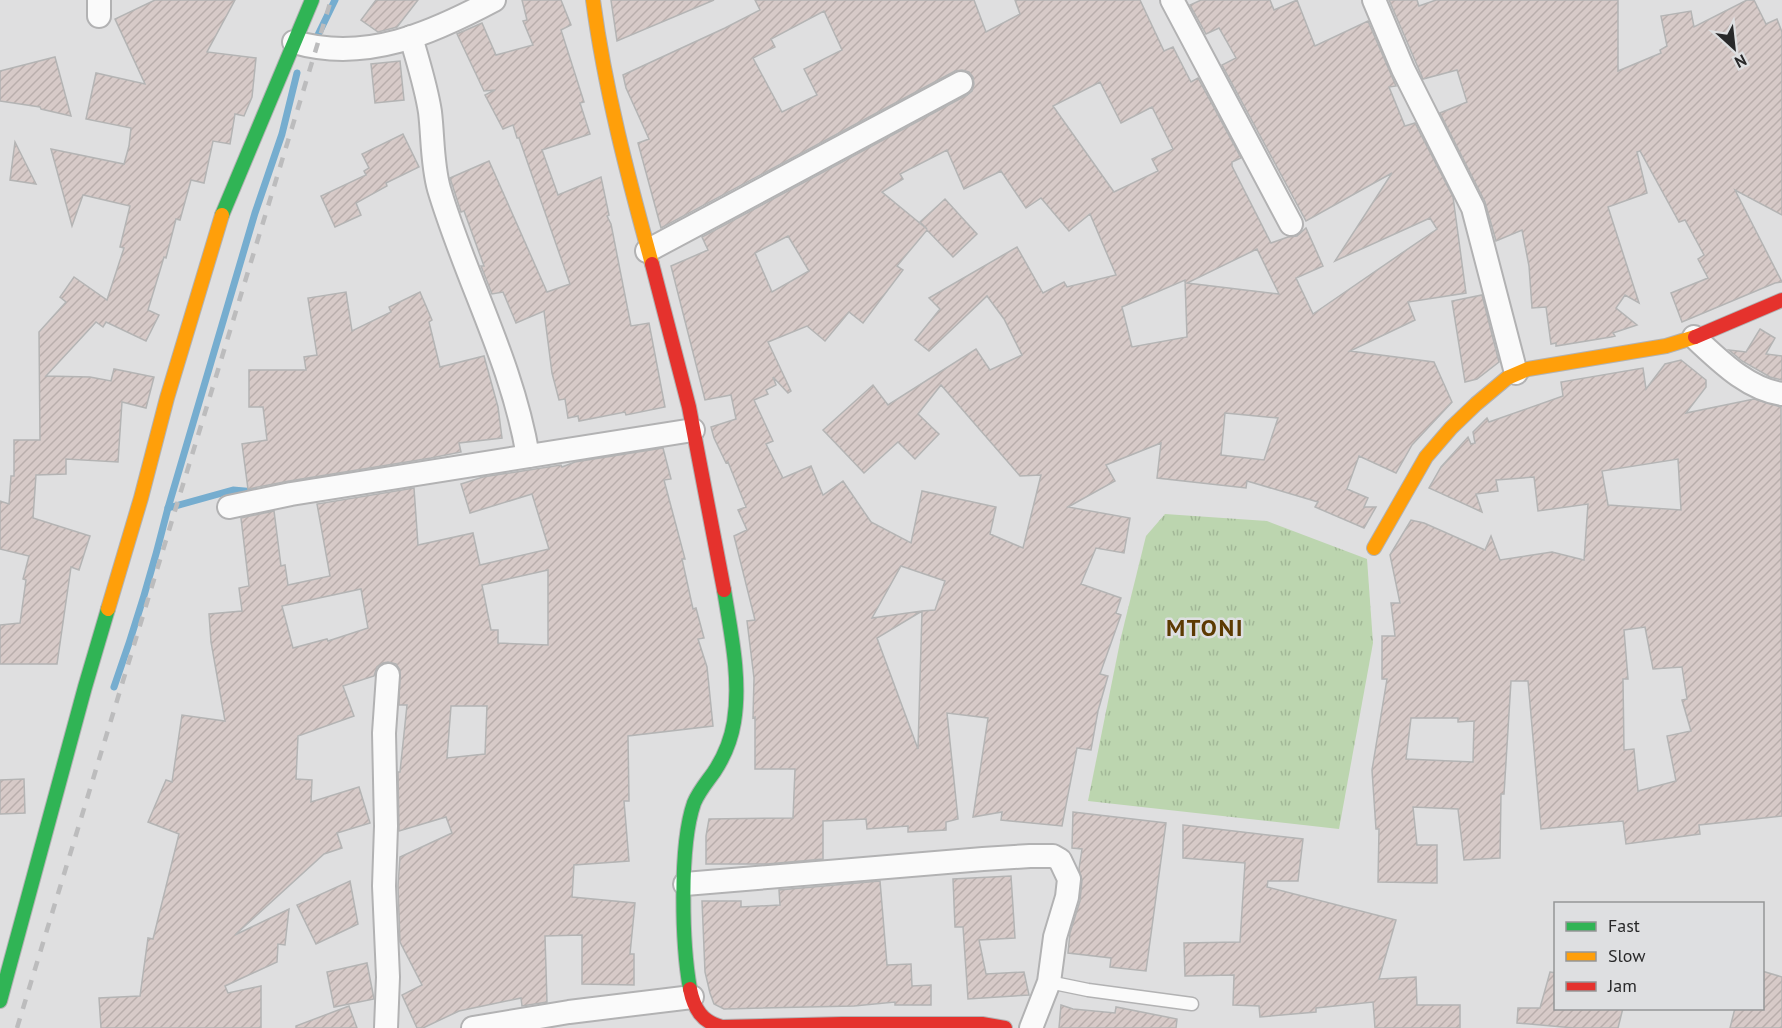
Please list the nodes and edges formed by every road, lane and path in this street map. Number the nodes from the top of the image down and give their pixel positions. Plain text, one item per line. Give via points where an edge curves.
1 (312, 0) edge
2 (494, 0) edge
3 (593, 0) edge
4 (1172, 0) edge
5 (1374, 0) edge
6 (411, 37) junction
7 (294, 42) junction
8 (962, 83) dead end
9 (1292, 224) dead end
10 (647, 252) junction
11 (1782, 300) edge
12 (1694, 337) junction
13 (1516, 373) junction
14 (1782, 394) edge
15 (693, 430) junction
16 (528, 456) junction
17 (229, 507) dead end
18 (1374, 548) dead end
19 (388, 675) dead end
20 (685, 884) junction
21 (1049, 982) junction
22 (692, 997) junction
23 (0, 1001) edge
24 (1192, 1004) dead end
25 (386, 1028) edge
26 (473, 1028) edge
27 (1005, 1028) edge
28 (1031, 1028) edge

1 - 7 street
2 - 6 street
3 - 10 street via 611,111
4 - 9 street
5 - 13 street via 1403,69 1473,208
6 - 7 street via 381,46 345,50
6 - 16 street via 430,110 438,188 506,367
7 - 23 street via 223,212 85,687
8 - 10 street
10 - 15 street via 672,336
11 - 12 street
12 - 13 street via 1666,346
12 - 14 street via 1756,386
13 - 18 street via 1476,404 1426,457
15 - 16 street
15 - 20 street via 724,581 737,677 733,732 718,767 693,805 684,864
16 - 17 street
19 - 25 street via 384,733
20 - 21 street via 1053,856 1060,860 1070,879 1055,937
20 - 22 street via 686,960
21 - 24 lane
21 - 28 street
22 - 26 street
22 - 27 street via 705,1021 722,1027 982,1024

